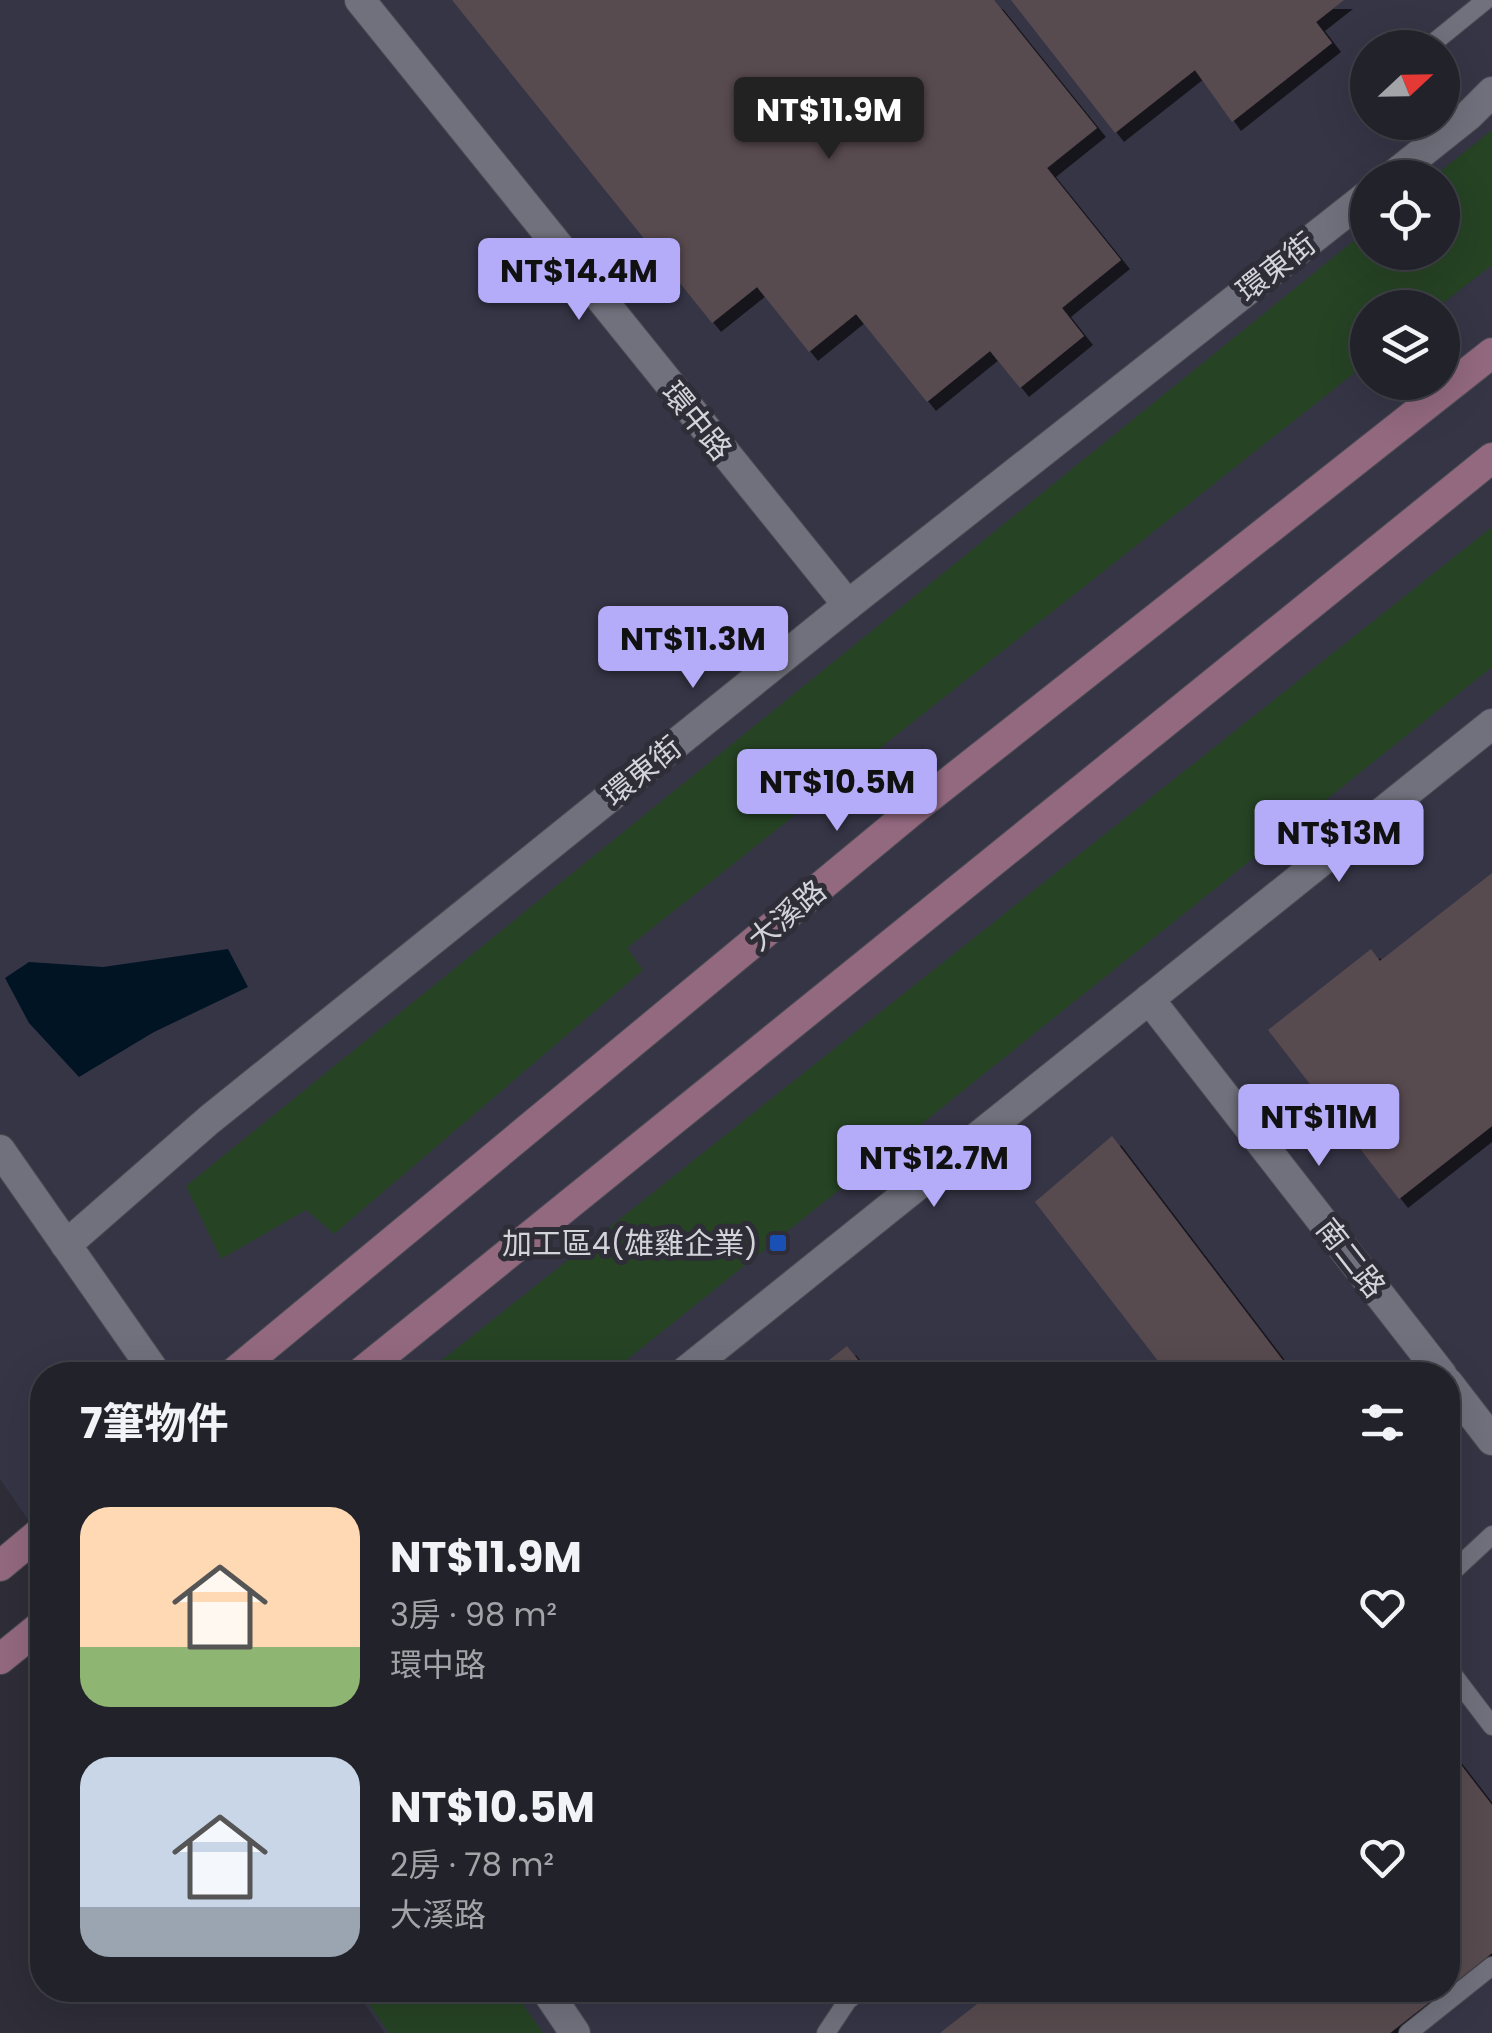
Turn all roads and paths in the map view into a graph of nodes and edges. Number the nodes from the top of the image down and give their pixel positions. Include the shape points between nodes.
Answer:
1 (360, 0) edge
2 (1486, 0) edge
3 (1449, 30) edge
4 (1492, 92) edge
5 (1413, 160) edge
6 (1350, 209) edge
7 (1492, 353) edge
8 (1492, 458) edge
9 (848, 605) junction
10 (1492, 724) edge
11 (1149, 999) junction
12 (0, 1150) edge
13 (66, 1244) junction
14 (148, 1362) edge
15 (246, 1362) edge
16 (374, 1362) edge
17 (696, 1362) edge
18 (1432, 1362) edge
19 (1460, 1398) edge
20 (1492, 1440) edge
21 (1492, 1535) edge
22 (30, 1541) edge
23 (1460, 1565) edge
24 (0, 1566) edge
25 (30, 1635) edge
26 (0, 1659) edge
27 (1460, 1684) edge
28 (1492, 1726) edge
29 (1492, 1966) edge
30 (1460, 1992) edge
31 (554, 2002) edge
32 (847, 2002) edge
33 (1447, 2002) edge
34 (575, 2033) edge
35 (826, 2033) edge
36 (1408, 2033) edge

1 - 9 street, 環中路
2 - 3 lane
4 - 5 street
6 - 9 street, 環東街
7 - 15 main road, 大溪路 via 912,811
8 - 16 main road
9 - 13 street, 環東街 via 209,1120
10 - 11 street
11 - 17 street
11 - 18 street, 南二路
12 - 13 street
13 - 14 street
19 - 20 street
21 - 23 lane
22 - 24 main road
25 - 26 main road
27 - 28 lane
29 - 30 lane
31 - 34 street
32 - 35 lane
33 - 36 lane

